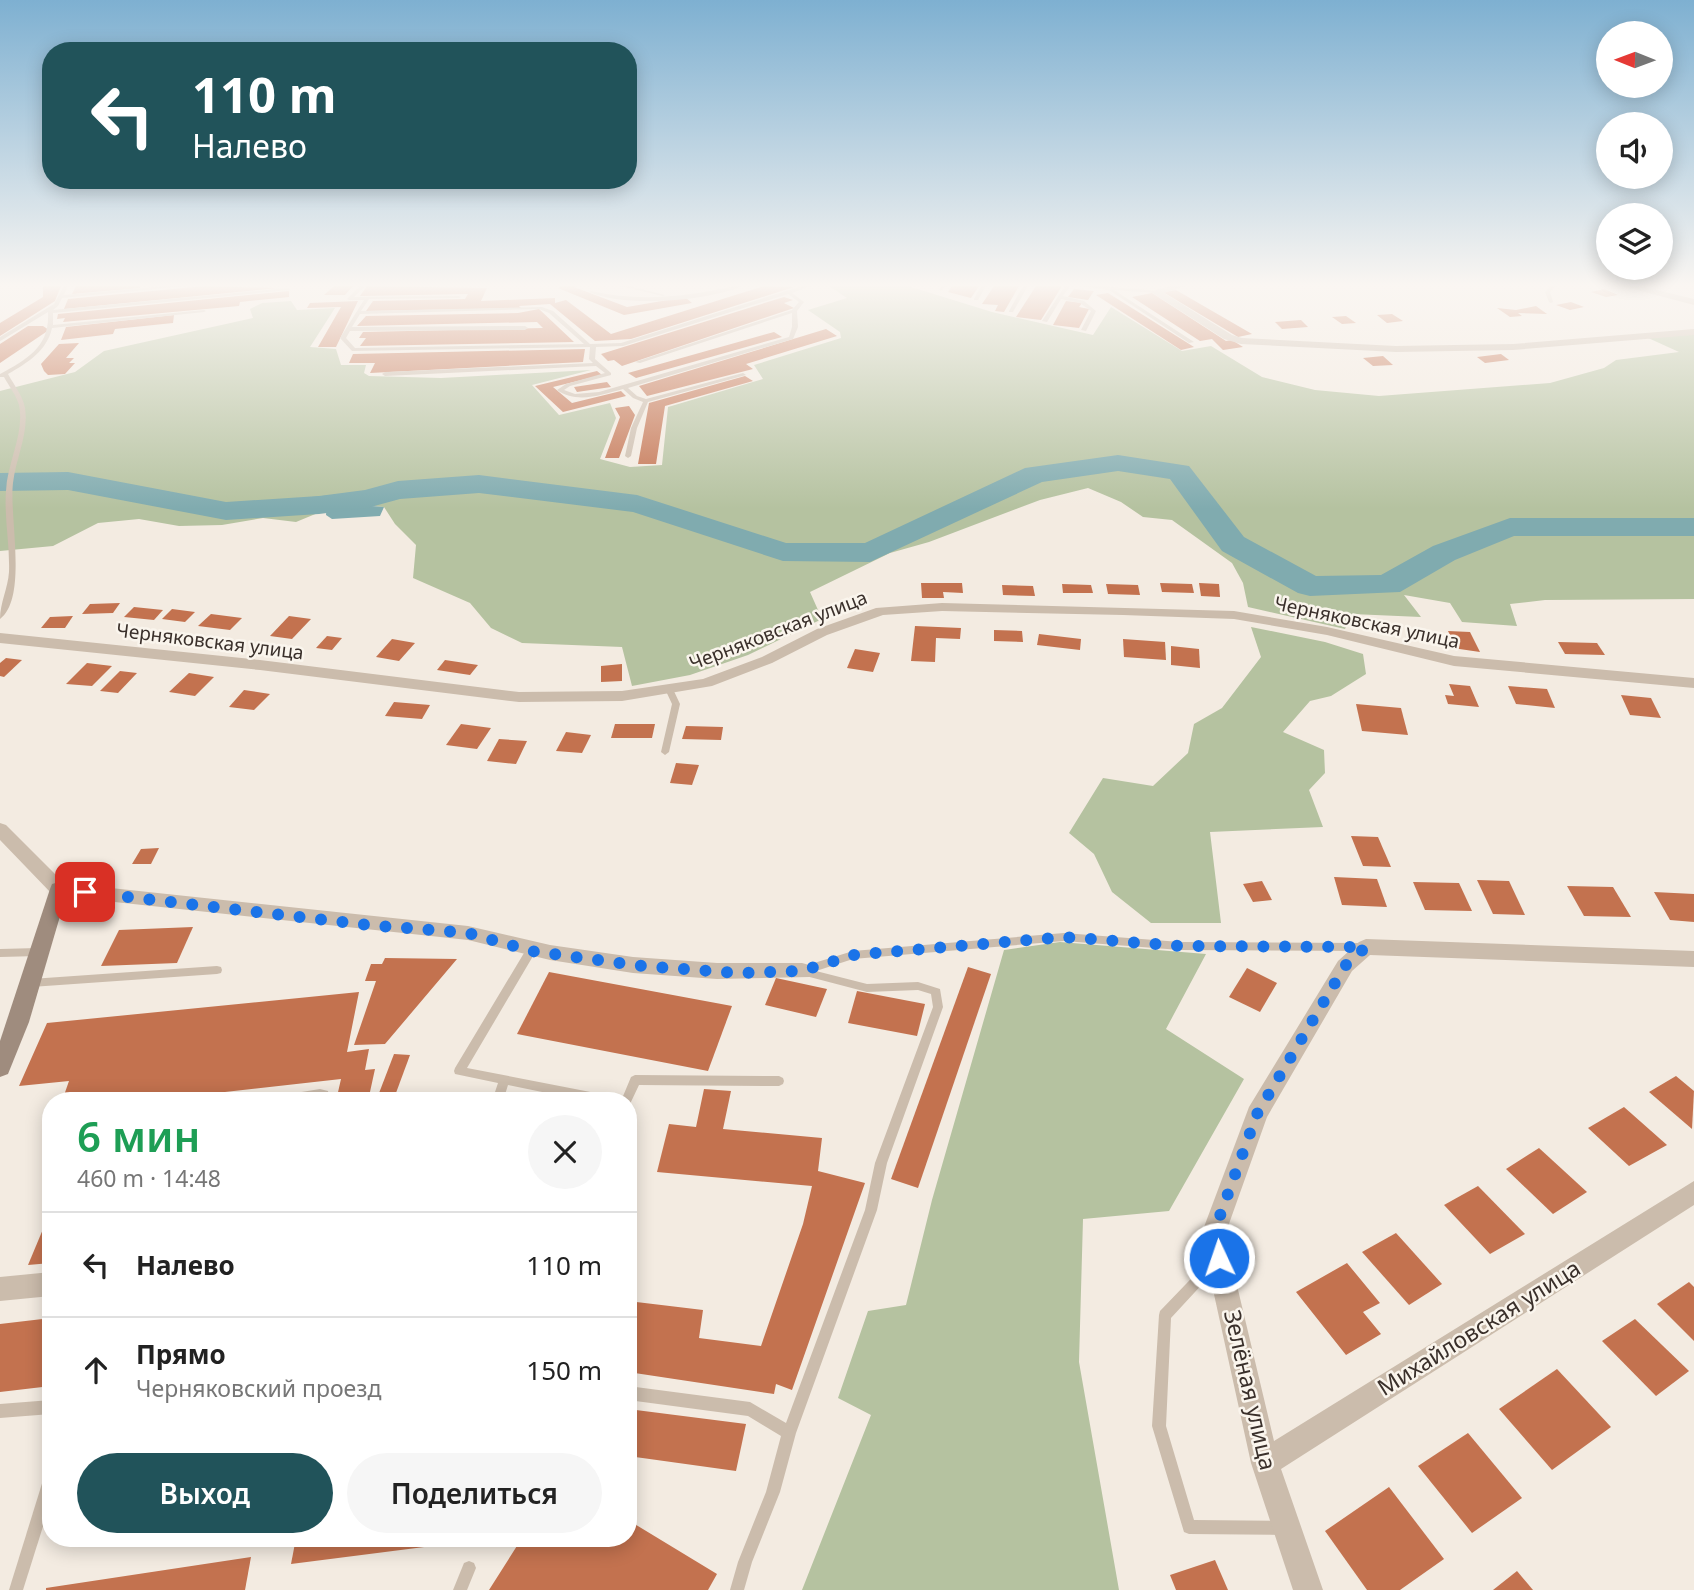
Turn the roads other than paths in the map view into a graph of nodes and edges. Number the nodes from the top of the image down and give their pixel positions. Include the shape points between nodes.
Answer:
1 (28, 360) edge
2 (593, 360) edge
3 (644, 360) edge
4 (715, 360) edge
5 (638, 362) dead end
6 (597, 364) junction
7 (385, 374) dead end
8 (3, 375) edge
9 (743, 375) dead end
10 (624, 387) junction
11 (646, 401) junction
12 (628, 456) dead end
13 (0, 617) edge
14 (0, 638) edge
15 (1694, 683) edge
16 (669, 689) junction
17 (665, 752) dead end
18 (0, 830) edge
19 (59, 889) junction
20 (1366, 947) junction
21 (38, 951) junction
22 (531, 951) junction
23 (0, 953) edge
24 (1694, 959) edge
25 (217, 970) dead end
26 (802, 971) junction
27 (29, 983) junction
28 (0, 1068) edge
29 (505, 1080) junction
30 (779, 1081) dead end
31 (500, 1092) edge
32 (566, 1092) edge
33 (630, 1092) edge
34 (1694, 1192) edge
35 (1219, 1258) junction
36 (42, 1285) edge
37 (0, 1289) edge
38 (637, 1395) edge
39 (42, 1408) edge
40 (0, 1412) edge
41 (789, 1433) junction
42 (1265, 1463) junction
43 (42, 1506) edge
44 (1287, 1528) junction
45 (469, 1568) dead end
46 (16, 1590) edge
47 (460, 1590) edge
48 (737, 1590) edge
49 (1308, 1590) edge

1 - 8 lane
2 - 6 lane
3 - 5 lane
4 - 10 lane
6 - 7 lane
6 - 10 lane via 609,374 560,390 568,396 588,396
8 - 13 lane via 22,405 22,426 8,490 14,555
9 - 11 lane
10 - 11 lane
11 - 12 lane
14 - 16 street, Черняковская улица via 519,697 622,696
15 - 16 street, Черняковская улица via 1454,661 1234,615 942,607 881,611 706,683
16 - 17 lane via 676,704
18 - 19 street
19 - 21 street
19 - 22 street via 468,933
20 - 24 street
20 - 26 lane via 1180,946 1064,937 853,955
20 - 35 street, Зелёная улица via 1345,966 1257,1114 1213,1235
21 - 23 lane
21 - 27 street
22 - 26 street via 642,966
22 - 29 lane via 459,1071
25 - 27 lane
26 - 41 lane via 867,988 918,986 936,992 938,1007 881,1163 871,1210
27 - 28 street
29 - 31 lane
29 - 32 lane
30 - 33 lane via 635,1080
34 - 42 street, Михайловская улица
35 - 42 street, Зелёная улица
35 - 44 lane via 1165,1315 1159,1426 1189,1527
36 - 37 street
38 - 41 lane via 750,1409
39 - 40 lane
41 - 48 lane
42 - 44 street, Зелёная улица
43 - 46 lane
44 - 49 street, Зелёная улица
45 - 47 lane

